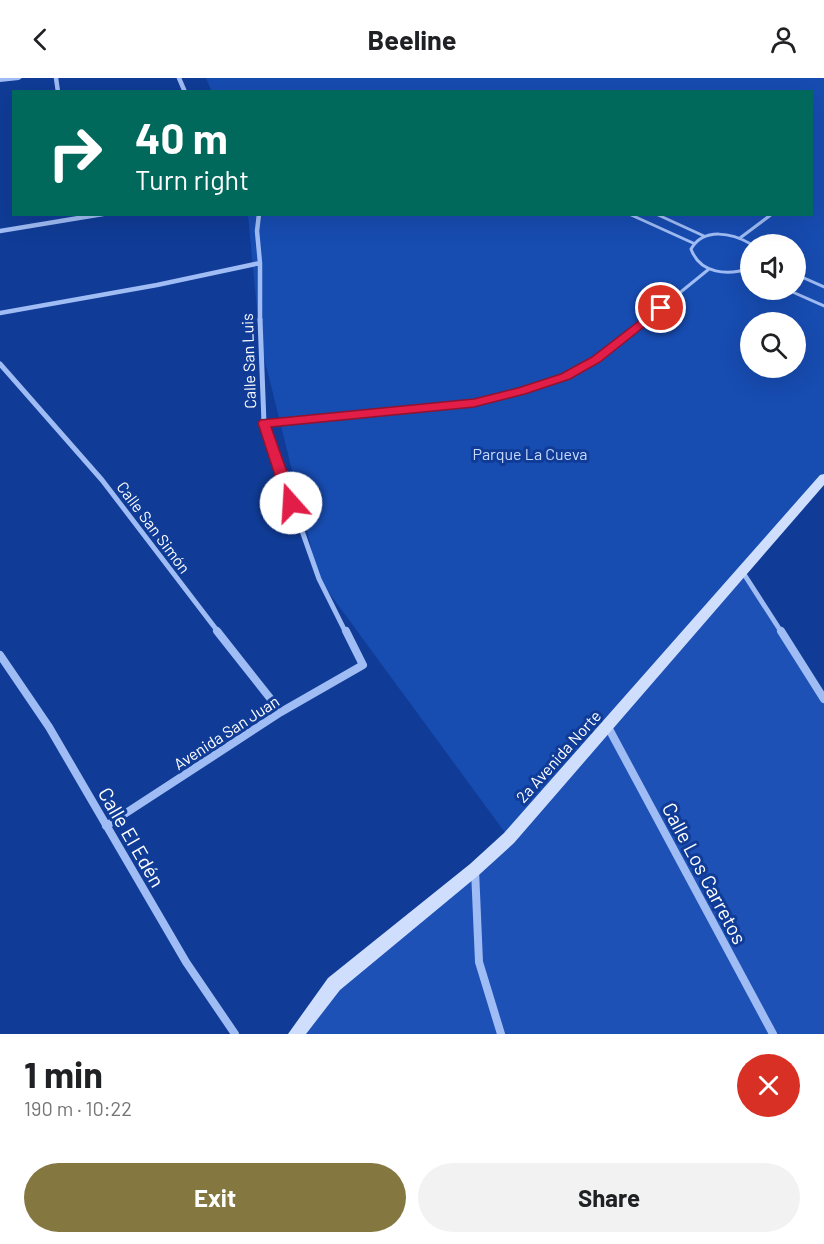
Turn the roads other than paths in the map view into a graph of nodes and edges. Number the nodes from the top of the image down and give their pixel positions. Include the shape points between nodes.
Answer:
1 (19, 78) edge
2 (0, 80) edge
3 (82, 216) edge
4 (260, 216) edge
5 (633, 216) edge
6 (660, 216) edge
7 (769, 216) edge
8 (0, 231) edge
9 (745, 234) edge
10 (704, 236) junction
11 (740, 238) edge
12 (693, 243) junction
13 (260, 263) junction
14 (709, 269) junction
15 (740, 271) edge
16 (806, 279) edge
17 (824, 287) edge
18 (806, 298) edge
19 (824, 306) edge
20 (0, 313) edge
21 (0, 364) edge
22 (264, 423) junction
23 (824, 478) edge
24 (742, 570) junction
25 (0, 655) edge
26 (362, 665) joint
27 (824, 699) edge
28 (281, 712) junction
29 (608, 727) junction
30 (106, 826) junction
31 (475, 869) junction
32 (236, 1034) edge
33 (296, 1034) edge
34 (501, 1034) edge
35 (773, 1034) edge

1 - 2 street
3 - 8 street
4 - 13 street, Calle San Luis
5 - 12 lane
6 - 10 lane
7 - 9 lane
10 - 11 lane
10 - 12 lane
12 - 14 lane via 695,260
13 - 20 street
13 - 22 street, Calle San Luis
14 - 15 lane
14 - 22 lane via 596,360 566,376 520,392 474,403
16 - 17 lane
18 - 19 lane
21 - 28 street, Calle San Simón via 102,480
22 - 26 street, Calle San Luis via 319,579
23 - 24 main road, 2a Avenida Norte
24 - 27 street
24 - 29 main road, 2a Avenida Norte
25 - 30 street, Calle El Edén via 49,727
26 - 28 street, Avenida San Juan
28 - 30 street, Avenida San Juan
29 - 31 main road, 2a Avenida Norte via 509,838
29 - 35 street, Calle Los Carretos
30 - 32 street, Calle El Edén via 186,962
31 - 33 main road, 2a Avenida Norte via 334,984
31 - 34 street via 479,962

